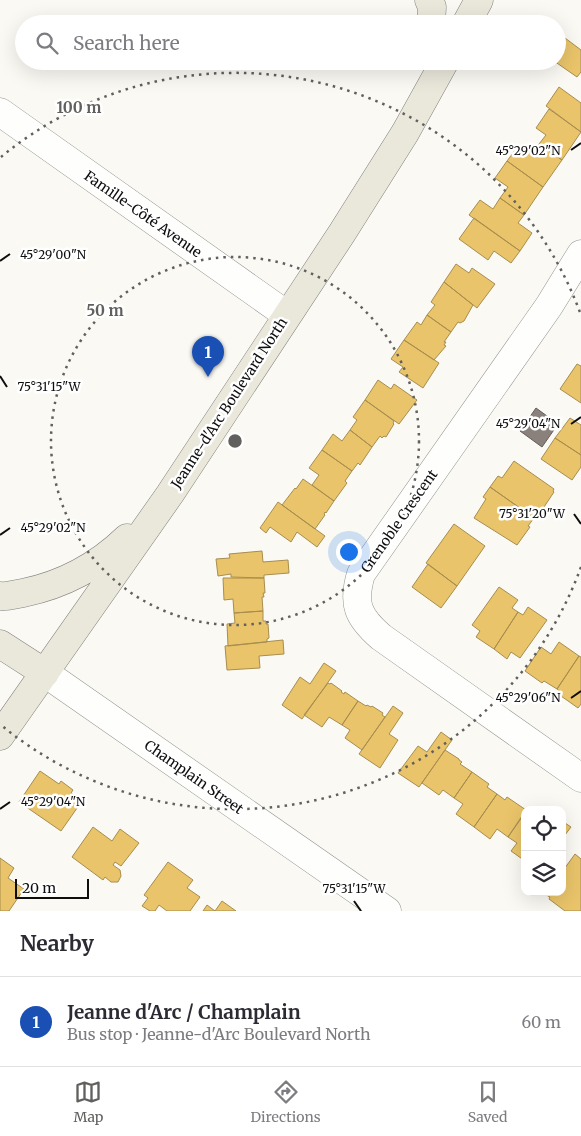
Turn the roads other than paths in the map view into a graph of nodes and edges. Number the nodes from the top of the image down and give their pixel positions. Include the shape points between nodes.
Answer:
1 (429, 0) edge
2 (479, 0) edge
3 (432, 15) edge
4 (471, 15) edge
5 (423, 70) edge
6 (440, 70) edge
7 (0, 112) edge
8 (405, 133) junction
9 (581, 254) edge
10 (287, 315) junction
11 (170, 494) junction
12 (0, 596) edge
13 (0, 644) edge
14 (45, 673) junction
15 (0, 736) edge
16 (581, 778) edge
17 (387, 911) edge

1 - 3 main road
2 - 4 main road
5 - 8 main road
6 - 8 main road, Jeanne-d'Arc Boulevard North
7 - 10 street, Famille-Côté Avenue
8 - 10 main road, Jeanne-d'Arc Boulevard North
9 - 16 street, Grenoble Crescent via 549,306 361,574 356,590 358,609 367,625 381,637
10 - 11 main road, Jeanne-d'Arc Boulevard North
11 - 12 main road via 137,529 99,561 73,577 42,589
11 - 14 main road, Jeanne-d'Arc Boulevard North
13 - 14 main road, Champlain Street
14 - 15 main road, Jeanne-d'Arc Boulevard North
14 - 17 street, Champlain Street

